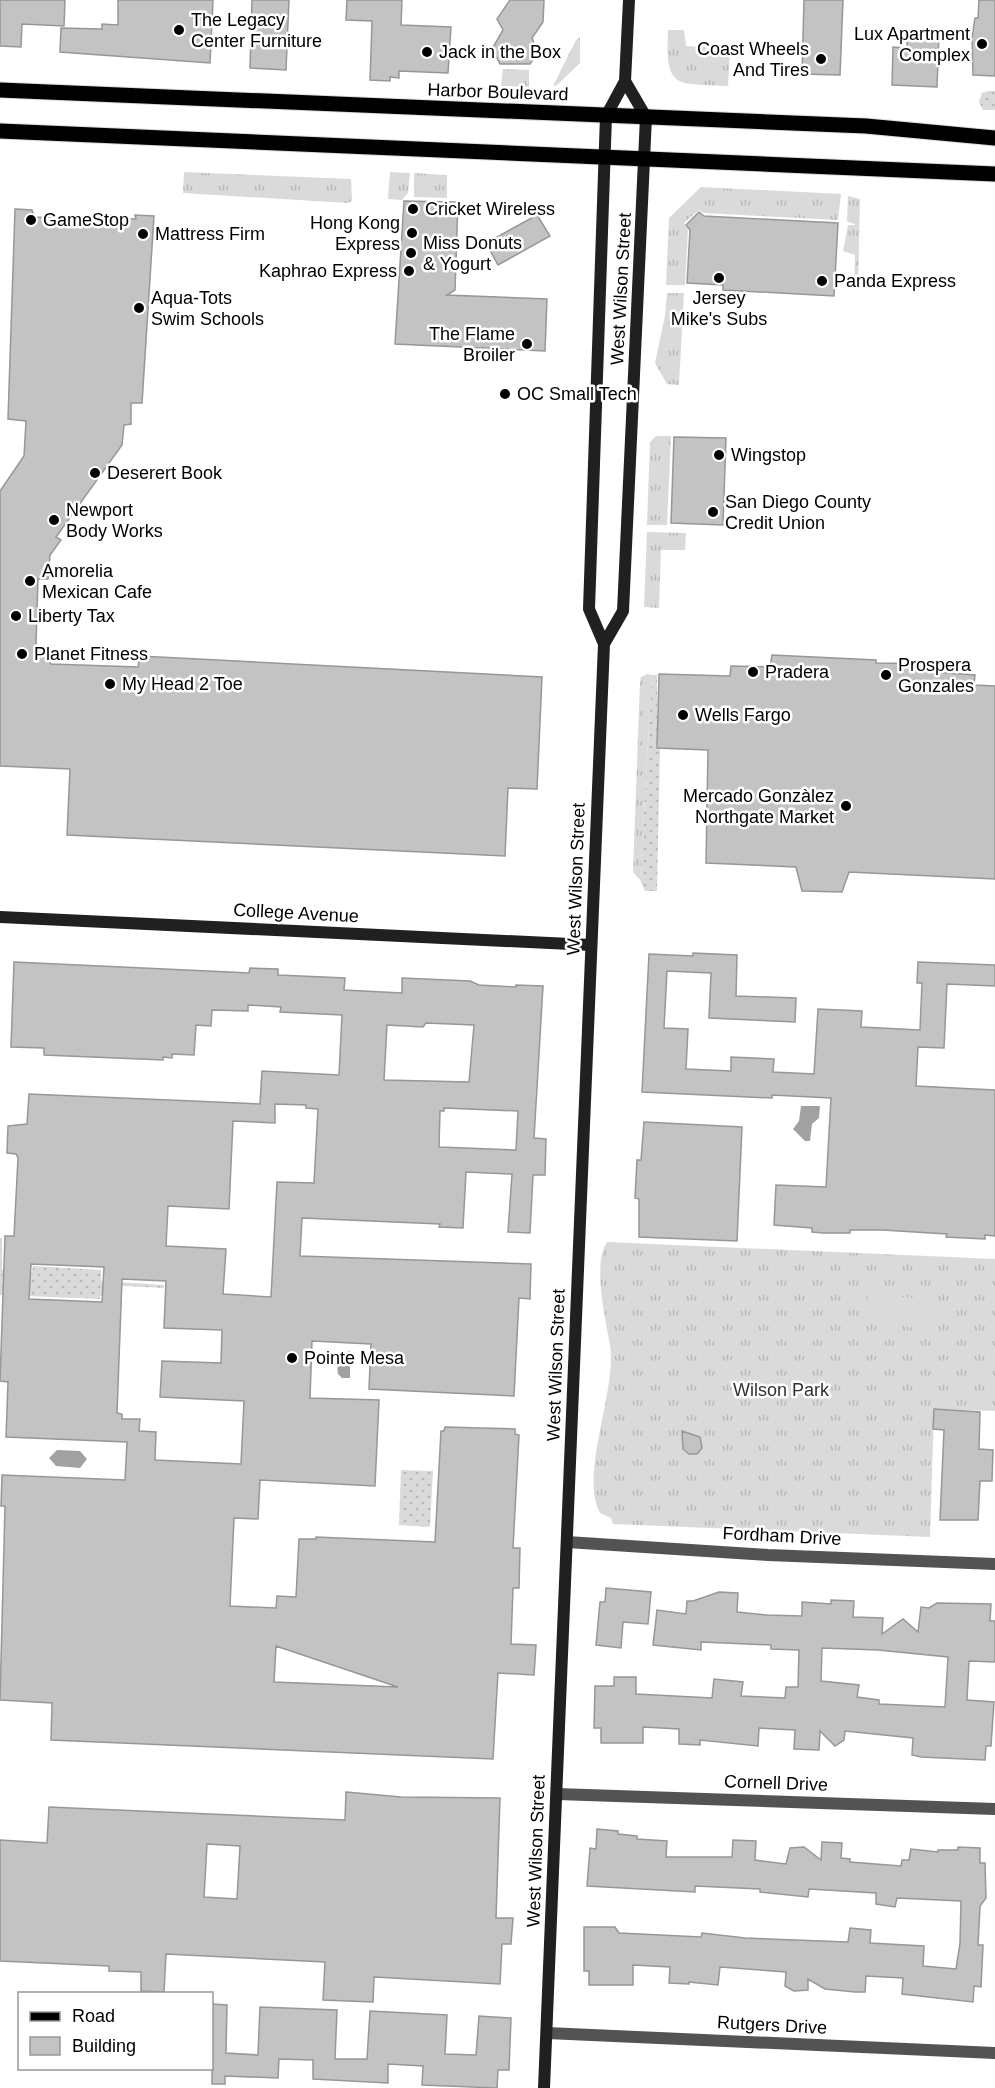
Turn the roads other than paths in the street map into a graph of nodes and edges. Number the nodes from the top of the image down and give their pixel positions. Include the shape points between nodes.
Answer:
1 (629, 0) edge
2 (625, 81) junction
3 (0, 90) edge
4 (606, 116) junction
5 (646, 117) junction
6 (0, 131) edge
7 (995, 138) edge
8 (604, 157) junction
9 (645, 159) junction
10 (995, 174) edge
11 (604, 644) junction
12 (0, 917) edge
13 (591, 945) junction
14 (567, 1542) junction
15 (995, 1564) edge
16 (556, 1794) junction
17 (995, 1809) edge
18 (547, 2033) junction
19 (995, 2053) edge
20 (544, 2088) edge

1 - 2 street, West Wilson Street
2 - 4 street, West Wilson Street
2 - 5 street
3 - 4 main road, Harbor Boulevard
4 - 5 main road, Harbor Boulevard
4 - 8 street, West Wilson Street
5 - 7 main road, Harbor Boulevard via 866,126
5 - 9 street, West Wilson Street
6 - 8 main road
8 - 9 main road
8 - 11 street, West Wilson Street via 589,609
9 - 10 main road
9 - 11 street, West Wilson Street via 623,611
11 - 13 street, West Wilson Street
12 - 13 street, College Avenue
13 - 14 street, West Wilson Street
14 - 15 street, Fordham Drive
14 - 16 street, West Wilson Street
16 - 17 street, Cornell Drive
16 - 18 street, West Wilson Street
18 - 19 street, Rutgers Drive
18 - 20 street, West Wilson Street

